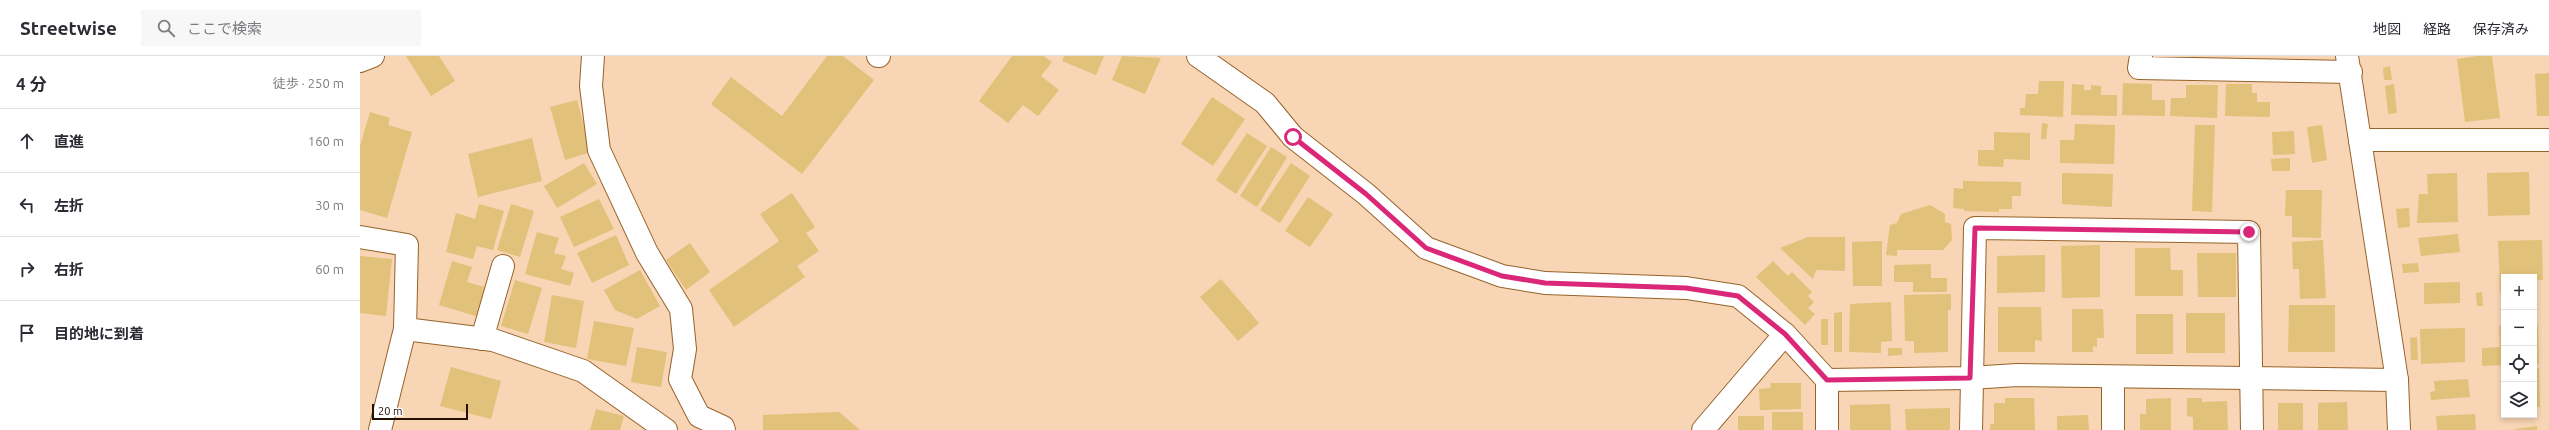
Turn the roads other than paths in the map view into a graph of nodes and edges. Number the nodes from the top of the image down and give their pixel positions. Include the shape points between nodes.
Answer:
1 (373, 56) edge
2 (593, 56) edge
3 (1198, 56) edge
4 (2141, 56) edge
5 (360, 61) edge
6 (2349, 64) edge
7 (2360, 140) junction
8 (2549, 140) edge
9 (360, 237) edge
10 (503, 266) dead end
11 (405, 329) junction
12 (1785, 334) junction
13 (482, 339) junction
14 (2113, 377) junction
15 (1970, 378) junction
16 (2252, 378) junction
17 (1827, 380) junction
18 (2397, 380) junction
19 (380, 430) edge
20 (666, 430) edge
21 (724, 430) edge
22 (1703, 430) edge
23 (1827, 430) edge
24 (1971, 430) edge
25 (2113, 430) edge
26 (2252, 430) edge
27 (2399, 430) edge

1 - 5 street
2 - 21 street via 591,86 599,150 646,253 681,309 685,349 680,379 699,416 723,427
3 - 12 street via 1265,103 1293,137 1366,194 1426,248 1502,276 1545,283 1686,288 1738,296
4 - 6 street via 2139,68
6 - 7 street
7 - 8 street
7 - 18 street
9 - 11 street via 407,245
10 - 13 street
11 - 13 street
11 - 19 street
12 - 17 street
12 - 22 street
13 - 20 street via 492,340 583,371
14 - 15 street via 2017,375
14 - 16 street
14 - 25 street
15 - 16 street via 1975,228 2249,232
15 - 17 street
15 - 24 street
16 - 18 street
16 - 26 street
17 - 23 street
18 - 27 street

